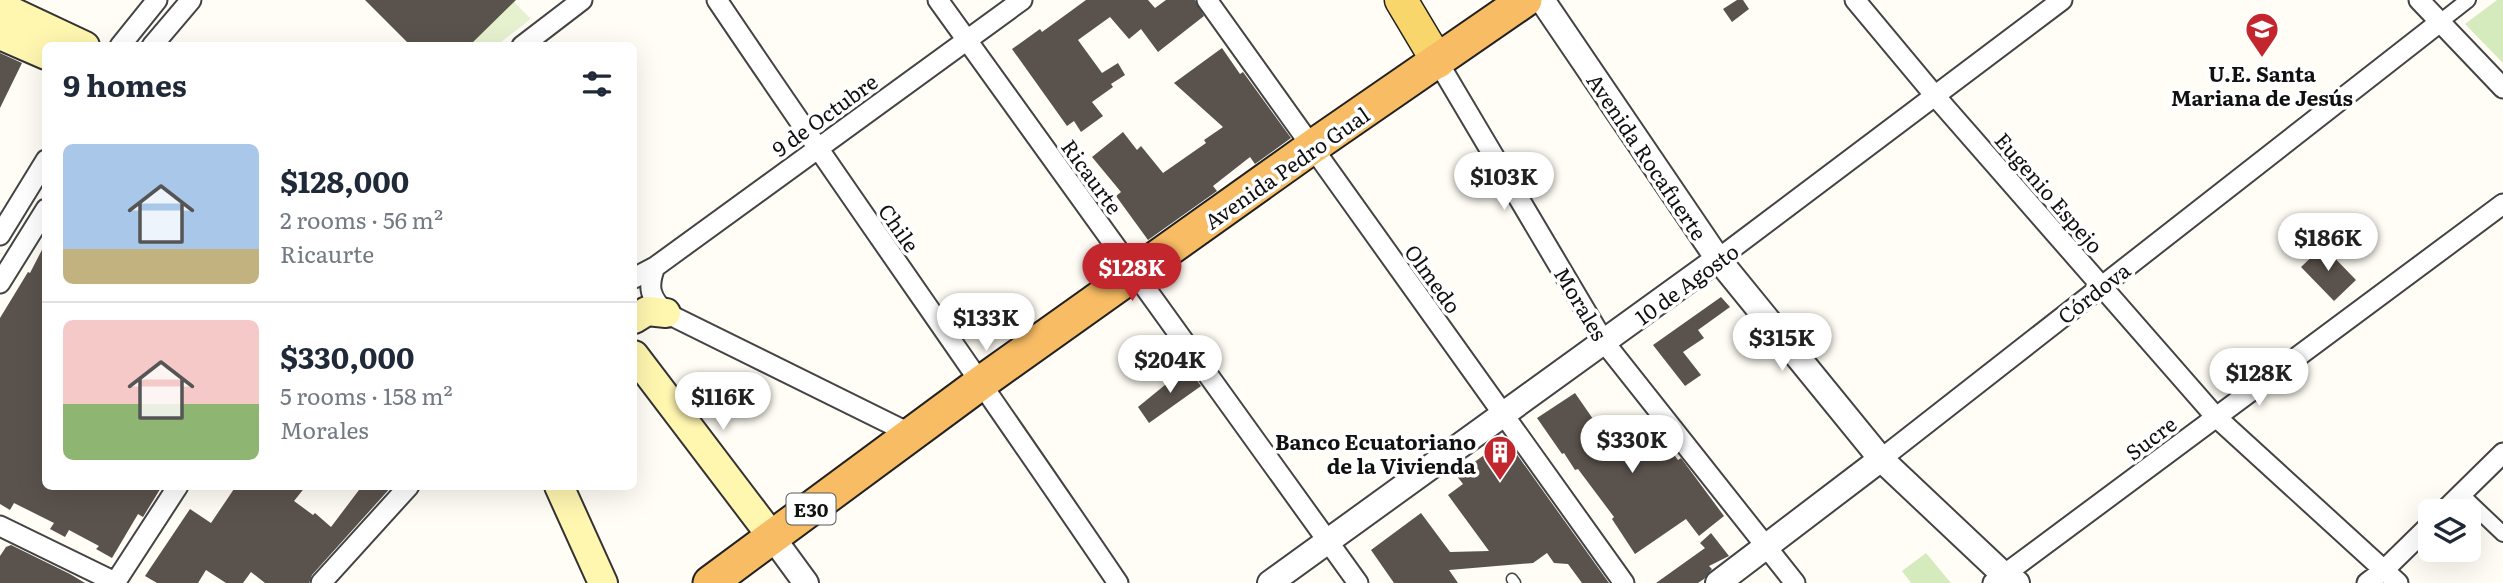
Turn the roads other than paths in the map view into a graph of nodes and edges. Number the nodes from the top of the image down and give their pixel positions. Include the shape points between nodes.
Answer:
1 (157, 0) edge
2 (191, 0) edge
3 (582, 0) edge
4 (717, 0) edge
5 (938, 0) edge
6 (1022, 0) edge
7 (1208, 0) edge
8 (1401, 0) edge
9 (1525, 0) edge
10 (1542, 0) edge
11 (1855, 0) edge
12 (2062, 0) edge
13 (2418, 0) edge
14 (2468, 0) edge
15 (0, 6) edge
16 (2440, 22) junction
17 (0, 35) edge
18 (967, 40) junction
19 (76, 42) edge
20 (123, 42) edge
21 (155, 42) edge
22 (527, 42) edge
23 (42, 53) edge
24 (1438, 62) junction
25 (2503, 88) edge
26 (1936, 97) junction
27 (1312, 147) junction
28 (817, 148) junction
29 (42, 167) edge
30 (2503, 204) edge
31 (42, 216) edge
32 (0, 235) edge
33 (1718, 259) junction
34 (655, 267) junction
35 (1135, 273) junction
36 (637, 276) edge
37 (0, 284) edge
38 (2102, 285) junction
39 (637, 301) edge
40 (666, 313) junction
41 (637, 317) edge
42 (1604, 342) junction
43 (637, 359) edge
44 (982, 382) junction
45 (1503, 414) junction
46 (2215, 416) junction
47 (911, 434) junction
48 (2503, 453) edge
49 (1881, 458) junction
50 (175, 490) edge
51 (405, 490) edge
52 (561, 490) edge
53 (2461, 494) junction
54 (2456, 499) edge
55 (0, 526) edge
56 (2503, 534) edge
57 (773, 538) junction
58 (1327, 541) junction
59 (2418, 541) edge
60 (1766, 546) junction
61 (2391, 577) edge
62 (2005, 580) edge
63 (116, 583) edge
64 (321, 583) edge
65 (603, 583) edge
66 (710, 583) edge
67 (806, 583) edge
68 (1118, 583) edge
69 (1270, 583) edge
70 (1358, 583) edge
71 (1624, 583) edge
72 (1718, 583) edge
73 (1795, 583) edge
74 (2367, 583) edge

1 - 20 street
2 - 21 street
3 - 22 street
4 - 28 street, Chile
5 - 18 street, Ricaurte
6 - 18 street, 9 de Octubre
7 - 27 street, Olmedo
8 - 24 main road, Morales
9 - 24 highway, Avenida Pedro Gual / E30
10 - 33 street, Avenida Rocafuerte
11 - 26 street, Eugenio Espejo
12 - 26 street, 10 de Agosto
13 - 16 street
14 - 16 street, Córdova
15 - 19 main road
16 - 25 street
16 - 38 street, Córdova
17 - 23 main road
18 - 28 street, 9 de Octubre
18 - 35 street, Ricaurte
24 - 27 highway, Avenida Pedro Gual / E30
24 - 42 street, Morales
26 - 33 street, 10 de Agosto
26 - 38 street, Eugenio Espejo
27 - 35 highway, Avenida Pedro Gual / E30
27 - 45 street, Olmedo
28 - 34 street, 9 de Octubre
28 - 44 street, Chile
29 - 32 street
30 - 46 street, Sucre
31 - 37 street
33 - 42 street, 10 de Agosto
33 - 49 street, Avenida Rocafuerte
34 - 36 street, 9 de Octubre
34 - 40 street via 650,292
35 - 44 highway, Avenida Pedro Gual / E30
35 - 58 street, Ricaurte
38 - 46 street, Eugenio Espejo
38 - 49 street, Córdova
39 - 40 street
40 - 41 main road via 647,311
40 - 47 street
42 - 45 street, 10 de Agosto
42 - 60 street, Morales
43 - 57 main road
44 - 47 highway, Avenida Pedro Gual / E30
44 - 68 street, Chile
45 - 58 street, 10 de Agosto
45 - 71 street, Olmedo
46 - 61 street, Eugenio Espejo
46 - 62 street, Sucre
47 - 57 highway, Avenida Pedro Gual / E30
48 - 53 street
49 - 60 street, Córdova
49 - 62 street, Avenida Rocafuerte
50 - 63 street
51 - 64 street
52 - 65 main road
53 - 54 street
53 - 56 street
55 - 63 street
57 - 66 highway, Avenida Pedro Gual / E30
57 - 67 street
58 - 69 street, 10 de Agosto
58 - 70 street, Ricaurte
59 - 61 street
60 - 72 street, Córdova
60 - 73 street, Morales
61 - 74 street

